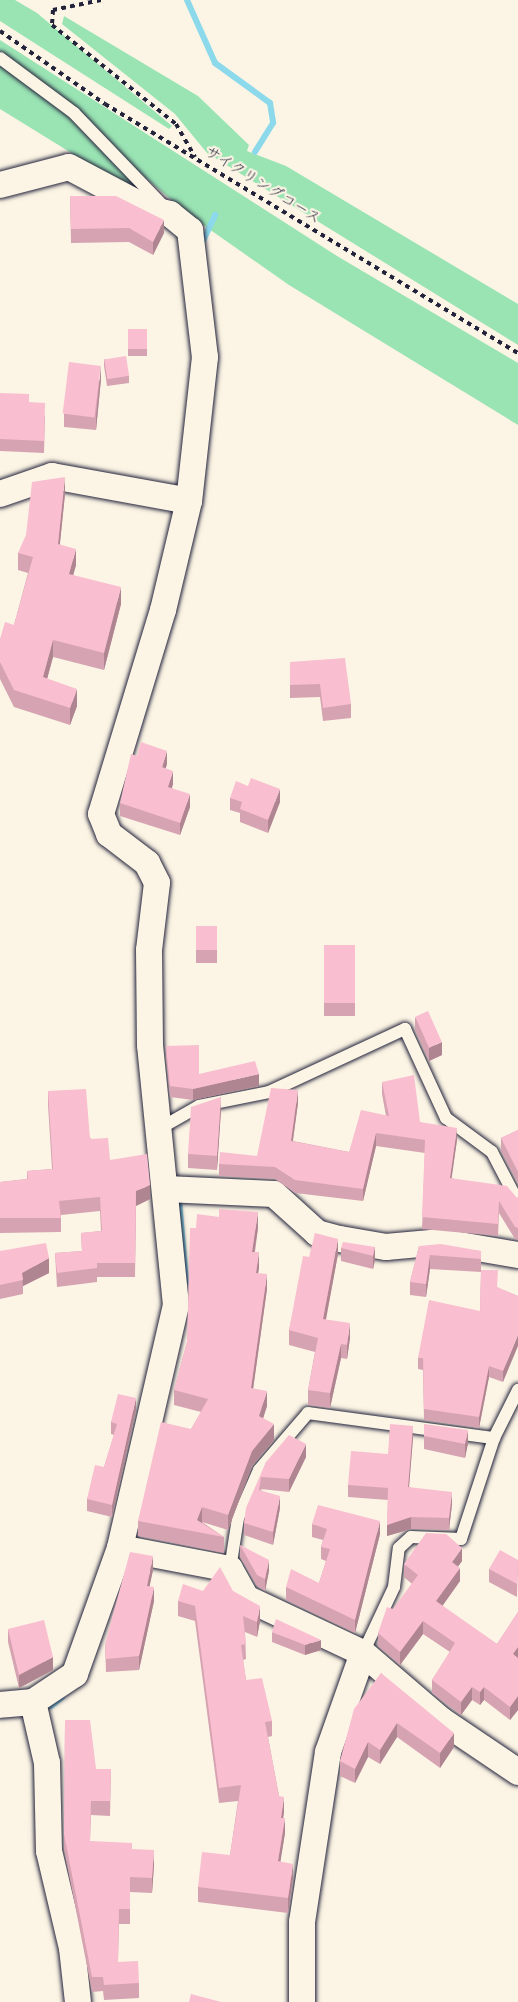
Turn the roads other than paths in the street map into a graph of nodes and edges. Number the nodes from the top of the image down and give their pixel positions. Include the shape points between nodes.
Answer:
1 (0, 58) edge
2 (0, 185) edge
3 (170, 214) junction
4 (0, 495) edge
5 (189, 501) junction
6 (155, 1131) junction
7 (166, 1189) junction
8 (518, 1202) edge
9 (518, 1255) edge
10 (518, 1390) edge
11 (494, 1438) junction
12 (120, 1548) junction
13 (230, 1569) junction
14 (363, 1653) junction
15 (33, 1702) junction
16 (0, 1706) edge
17 (518, 1772) edge
18 (78, 2002) edge
19 (302, 2002) edge

1 - 3 lane via 74,113
2 - 3 street via 69,167 146,208
3 - 5 street via 190,230 205,357
4 - 5 street via 52,476
5 - 6 street via 163,610 101,814 109,834 147,863 157,883 149,950
6 - 7 street
6 - 8 lane via 199,1106 268,1092 405,1029 446,1118 492,1152
7 - 9 street via 274,1194 317,1233 340,1239 386,1247 452,1243
7 - 12 street via 176,1305
10 - 11 lane
11 - 13 lane via 308,1413 259,1470 238,1518
11 - 14 lane via 461,1539 411,1537 399,1548 394,1587
12 - 13 street
12 - 15 street via 75,1674
13 - 14 street via 246,1598
14 - 17 street via 441,1720
14 - 19 street via 328,1752 302,1922
15 - 16 street
15 - 18 street via 47,1763 49,1851 72,1948

